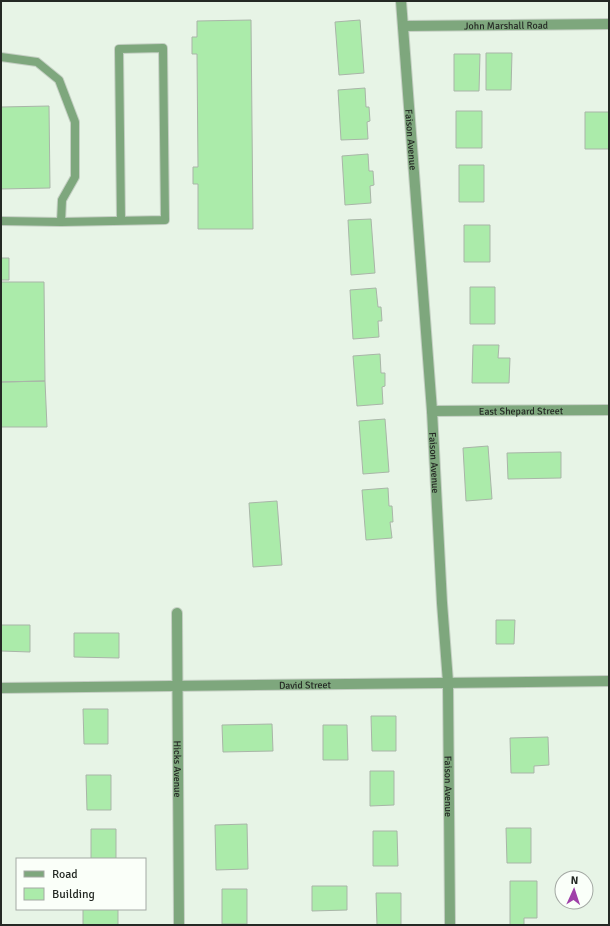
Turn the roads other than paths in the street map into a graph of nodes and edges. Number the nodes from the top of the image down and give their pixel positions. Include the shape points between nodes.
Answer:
1 (402, 1) edge
2 (609, 24) edge
3 (403, 26) junction
4 (1, 57) edge
5 (1, 221) edge
6 (122, 221) junction
7 (61, 222) junction
8 (609, 410) edge
9 (432, 411) junction
10 (177, 613) dead end
11 (609, 681) edge
12 (448, 682) junction
13 (178, 686) junction
14 (1, 688) edge
15 (180, 925) edge
16 (450, 925) edge

1 - 3 street, Faison Avenue
2 - 3 street, John Marshall Road
3 - 9 street, Faison Avenue
4 - 7 lane via 37,62 59,80 75,122 75,177 62,200
5 - 7 lane
6 - 6 lane via 165,220 163,48 119,48
6 - 7 lane
8 - 9 street, East Shepard Street
9 - 12 street, Faison Avenue
10 - 13 street, Hicks Avenue
11 - 12 street, David Street
12 - 13 street, David Street
12 - 16 street, Faison Avenue
13 - 14 street, David Street
13 - 15 street, Hicks Avenue

